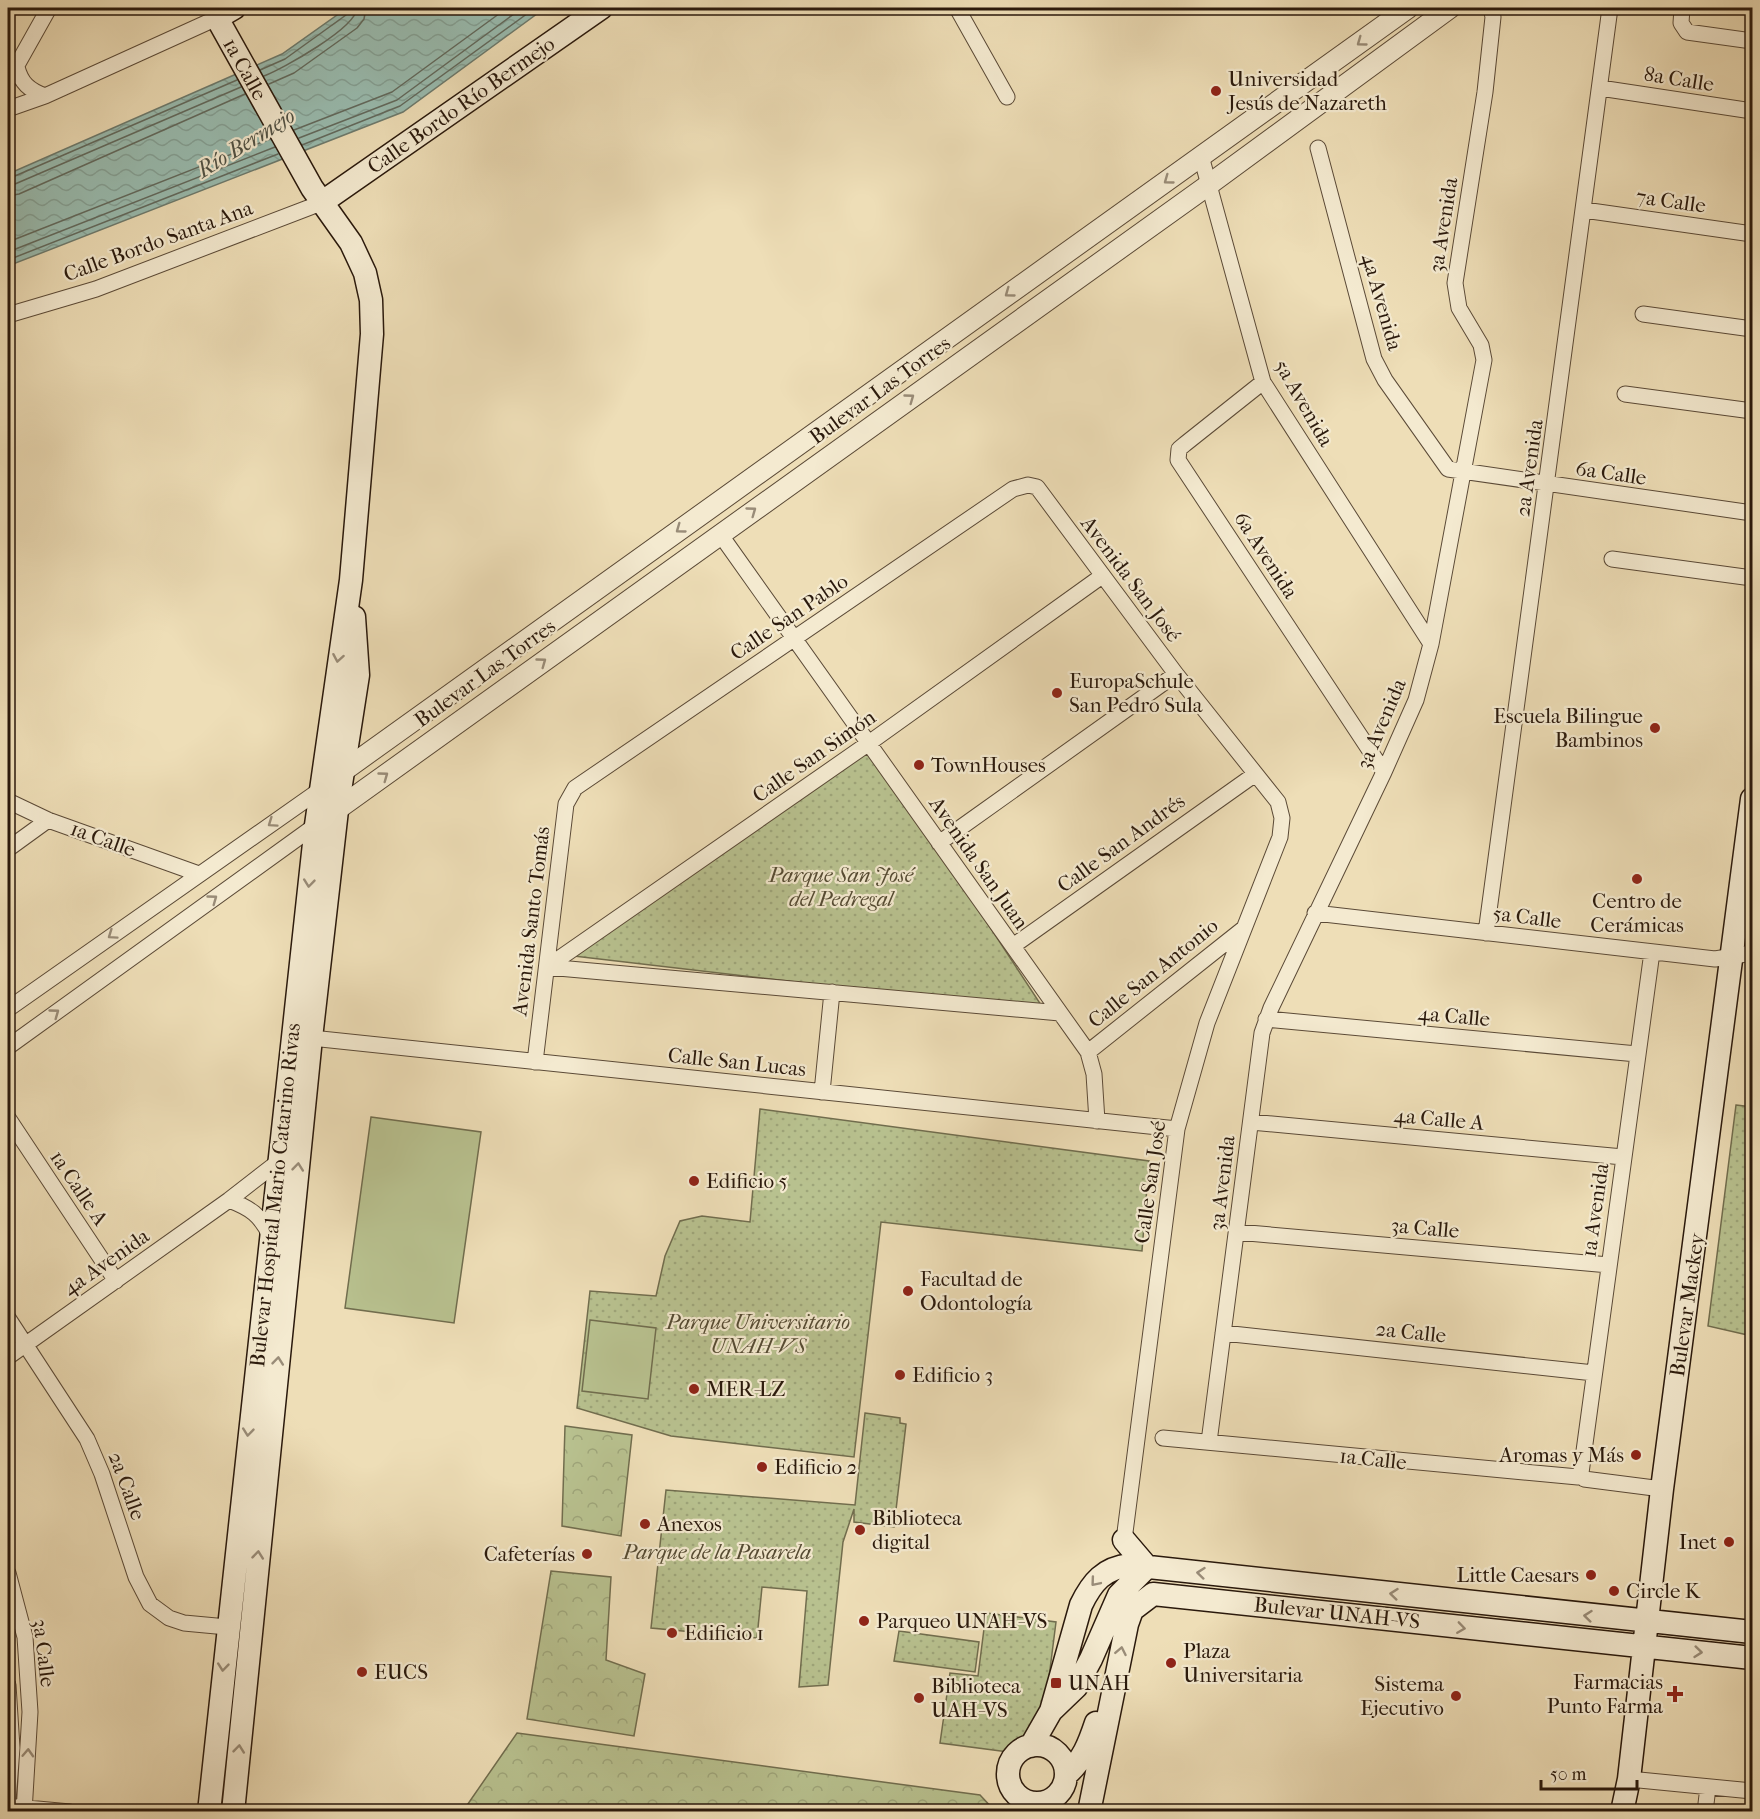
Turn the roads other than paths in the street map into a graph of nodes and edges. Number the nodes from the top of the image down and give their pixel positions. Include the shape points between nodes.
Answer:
1 (49, 8) edge
2 (601, 8) edge
3 (957, 8) edge
4 (1408, 8) edge
5 (1450, 8) edge
6 (1491, 8) edge
7 (1610, 8) edge
8 (1682, 8) edge
9 (221, 11) edge
10 (1752, 41) edge
11 (17, 67) junction
12 (8, 81) edge
13 (1600, 88) junction
14 (45, 96) junction
15 (1007, 97) dead end
16 (8, 109) edge
17 (1752, 111) edge
18 (1318, 148) dead end
19 (1201, 156) junction
20 (297, 162) joint
21 (1207, 186) junction
22 (321, 203) junction
23 (1584, 210) junction
24 (1752, 234) edge
25 (1643, 314) dead end
26 (8, 315) edge
27 (1752, 329) edge
28 (1263, 382) junction
29 (1625, 394) dead end
30 (1752, 411) edge
31 (1463, 473) junction
32 (1028, 485) joint
33 (1548, 485) junction
34 (1752, 513) edge
35 (720, 534) junction
36 (1612, 559) dead end
37 (1102, 576) junction
38 (1752, 578) edge
39 (351, 580) junction
40 (795, 639) junction
41 (1431, 644) junction
42 (1176, 674) junction
43 (869, 743) junction
44 (343, 770) junction
45 (1384, 772) junction
46 (1254, 775) junction
47 (575, 788) joint
48 (320, 790) junction
49 (1752, 799) edge
50 (8, 801) edge
51 (337, 810) junction
52 (1282, 818) joint
53 (48, 820) junction
54 (316, 825) junction
55 (1750, 832) edge
56 (939, 843) junction
57 (8, 849) edge
58 (199, 874) junction
59 (1315, 913) junction
60 (1245, 927) junction
61 (1486, 933) junction
62 (1013, 946) junction
63 (1652, 952) junction
64 (1743, 955) edge
65 (547, 967) junction
66 (832, 992) junction
67 (8, 1009) edge
68 (1060, 1013) junction
69 (1266, 1019) junction
70 (302, 1037) junction
71 (8, 1047) edge
72 (1088, 1052) junction
73 (1637, 1054) junction
74 (535, 1062) junction
75 (822, 1092) junction
76 (8, 1118) edge
77 (1097, 1121) junction
78 (1251, 1122) junction
79 (1177, 1129) junction
80 (1623, 1157) junction
81 (278, 1162) junction
82 (229, 1200) junction
83 (1237, 1232) junction
84 (270, 1236) junction
85 (1609, 1265) junction
86 (116, 1281) junction
87 (8, 1318) edge
88 (1223, 1334) junction
89 (25, 1344) junction
90 (8, 1357) edge
91 (1594, 1373) junction
92 (1138, 1435) junction
93 (1209, 1442) junction
94 (1582, 1476) junction
95 (1662, 1489) junction
96 (1124, 1540) joint
97 (1138, 1566) junction
98 (8, 1573) edge
99 (1646, 1622) junction
100 (227, 1627) junction
101 (1752, 1632) edge
102 (1644, 1647) junction
103 (1752, 1658) edge
104 (8, 1685) edge
105 (1112, 1699) junction
106 (1051, 1711) junction
107 (1031, 1746) junction
108 (1629, 1779) junction
109 (1064, 1782) junction
110 (1708, 1787) junction
111 (1752, 1791) edge
112 (8, 1801) edge
113 (1019, 1803) edge
114 (8, 1806) edge
115 (24, 1810) edge
116 (221, 1810) edge
117 (70, 1812) edge
118 (1078, 1812) edge
119 (1089, 1812) edge
120 (1622, 1812) edge
121 (1706, 1812) edge

1 - 11 street
2 - 22 main road, Calle Bordo Río Bermejo
3 - 15 street
4 -> 19 street, Bulevar Las Torres
5 - 21 street, Bulevar Las Torres
6 - 31 street, 3a Avenida via 1485,92 1455,283 1459,308 1481,345 1484,360
7 - 13 street, 2a Avenida
8 - 10 street via 1683,28 1693,34
9 - 14 street
9 - 20 main road, 1a Calle via 237,57
11 - 12 street
11 - 14 street via 30,90
13 - 17 street, 8a Calle
13 - 23 street, 2a Avenida
14 - 16 street
18 - 31 street, 4a Avenida via 1374,359 1442,463
19 - 21 street, 5a Avenida
19 -> 44 street, Bulevar Las Torres
20 - 22 main road, Bulevar Hospital Mario Catarino Rivas
21 - 28 street, 5a Avenida
35 -> 21 street, Bulevar Las Torres
22 - 26 street, Calle Bordo Santa Ana via 96,289
22 - 39 main road, Bulevar Hospital Mario Catarino Rivas via 351,243 365,273 371,300 372,334
23 - 24 street, 7a Calle
23 - 33 street, 2a Avenida
25 - 27 street
28 - 41 street, 5a Avenida
28 - 45 street, 6a Avenida via 1179,449 1178,460
29 - 30 street
31 - 33 street, 6a Calle
31 - 41 street, 3a Avenida
32 - 37 street, Avenida San José via 1037,488
32 - 40 street, Calle San Pablo via 1013,489
33 - 34 street, 6a Calle
33 - 61 street, 2a Avenida
35 - 40 street, Avenida San Juan
51 -> 35 street, Bulevar Las Torres
36 - 38 street
37 - 42 street, Avenida San José
37 - 43 street, Calle San Simón
39 - 44 main road, Bulevar Hospital Mario Catarino Rivas via 358,675
39 -> 48 main road, Bulevar Hospital Mario Catarino Rivas
40 - 43 street, Avenida San Juan
40 - 47 street, Calle San Pablo
41 - 45 street, 3a Avenida via 1416,700
42 - 46 street, Avenida San José
42 - 56 street
43 - 56 street, Avenida San Juan
43 - 65 street, Calle San Simón
44 - 48 street, Bulevar Las Torres
44 - 51 main road, Bulevar Hospital Mario Catarino Rivas
45 - 59 street, 3a Avenida
46 - 52 street, Avenida San José via 1278,802
46 - 62 street, Calle San Andrés
47 - 65 street, Avenida Santo Tomás via 566,804
48 - 54 main road, Bulevar Hospital Mario Catarino Rivas
48 -> 58 street
49 - 55 main road, Bulevar Mackey
50 - 53 street, 1a Calle
51 - 54 street, Bulevar Las Torres
51 - 70 main road, Bulevar Hospital Mario Catarino Rivas
52 - 60 street, Calle San José via 1280,837
53 - 57 street
53 - 58 street, 1a Calle
54 -> 70 main road, Bulevar Hospital Mario Catarino Rivas
71 -> 54 street
55 - 64 main road, Bulevar Mackey
56 - 62 street, Avenida San Juan
58 -> 67 street
59 - 61 street, 5a Calle
59 - 69 street, 3a Avenida
60 - 72 street, Calle San Antonio
60 - 79 street, Calle San José via 1207,1023
61 - 63 street, 5a Calle
62 - 68 street, Avenida San Juan
63 - 64 street, 5a Calle via 1715,959
63 - 73 street, 1a Avenida
64 - 95 main road, Bulevar Mackey
65 - 66 street
65 - 74 street, Avenida Santo Tomás
66 - 68 street
66 - 75 street
68 - 72 street, Avenida San Juan
69 - 73 street, 4a Calle
69 - 78 street, 3a Avenida
70 - 74 street, Calle San Lucas
70 - 81 main road, Bulevar Hospital Mario Catarino Rivas
116 -> 70 main road, Bulevar Hospital Mario Catarino Rivas
72 - 77 street, Avenida San Juan via 1094,1074
73 - 80 street, 1a Avenida
74 - 75 street, Calle San Lucas
75 - 77 street, Calle San Lucas
76 - 86 street, 1a Calle A
77 - 79 street, Calle San Lucas
78 - 80 street, 4a Calle A
78 - 83 street, 3a Avenida
79 - 92 street, Calle San José
80 - 85 street, 1a Avenida
81 - 82 street, 4a Avenida
81 - 84 main road, Bulevar Hospital Mario Catarino Rivas
82 - 84 street via 257,1214
82 - 86 street, 4a Avenida
83 - 85 street, 3a Calle
83 - 88 street, 3a Avenida
84 -> 100 main road, Bulevar Hospital Mario Catarino Rivas
85 - 91 street, 1a Avenida
86 - 89 street, 4a Avenida
87 - 89 street, 2a Calle
88 - 91 street, 2a Calle
88 - 93 street, 3a Avenida
89 - 90 street, 4a Avenida
89 - 100 street, 2a Calle via 87,1439 136,1577 150,1604 184,1623
91 - 94 street, 1a Avenida
92 - 93 street, 1a Calle
92 - 96 street, Calle San José
93 - 94 street, 1a Calle via 1574,1479
94 - 95 street, 1a Calle
95 - 99 main road, Bulevar Mackey
96 - 97 main road
99 -> 97 main road, Bulevar UNAH-VS
97 - 106 main road via 1119,1595 1076,1687
97 -> 106 main road via 1115,1567 1102,1573 1088,1591
115 -> 98 street, 3a Calle via 30,1712 25,1637
99 - 101 main road, Bulevar UNAH-VS
99 - 102 main road, Bulevar Mackey
100 -> 116 main road, Bulevar Hospital Mario Catarino Rivas
102 -> 103 main road, Bulevar UNAH-VS
105 -> 102 main road, Bulevar UNAH-VS via 1132,1610 1153,1594
102 - 108 main road, Bulevar Mackey
104 - 112 street, 3a Calle via 12,1748
105 - 109 main road via 1100,1711 1088,1748
105 - 119 main road, Bulevar UNAH-VS
106 - 107 main road
107 - 109 main road via 1053,1750 1063,1761
107 - 113 main road via 1013,1757 1008,1768
108 - 110 street
108 - 120 main road, Bulevar Mackey
109 - 113 main road via 1051,1799
109 - 118 main road
110 - 111 street
110 - 121 street
114 - 115 street
115 - 117 street

